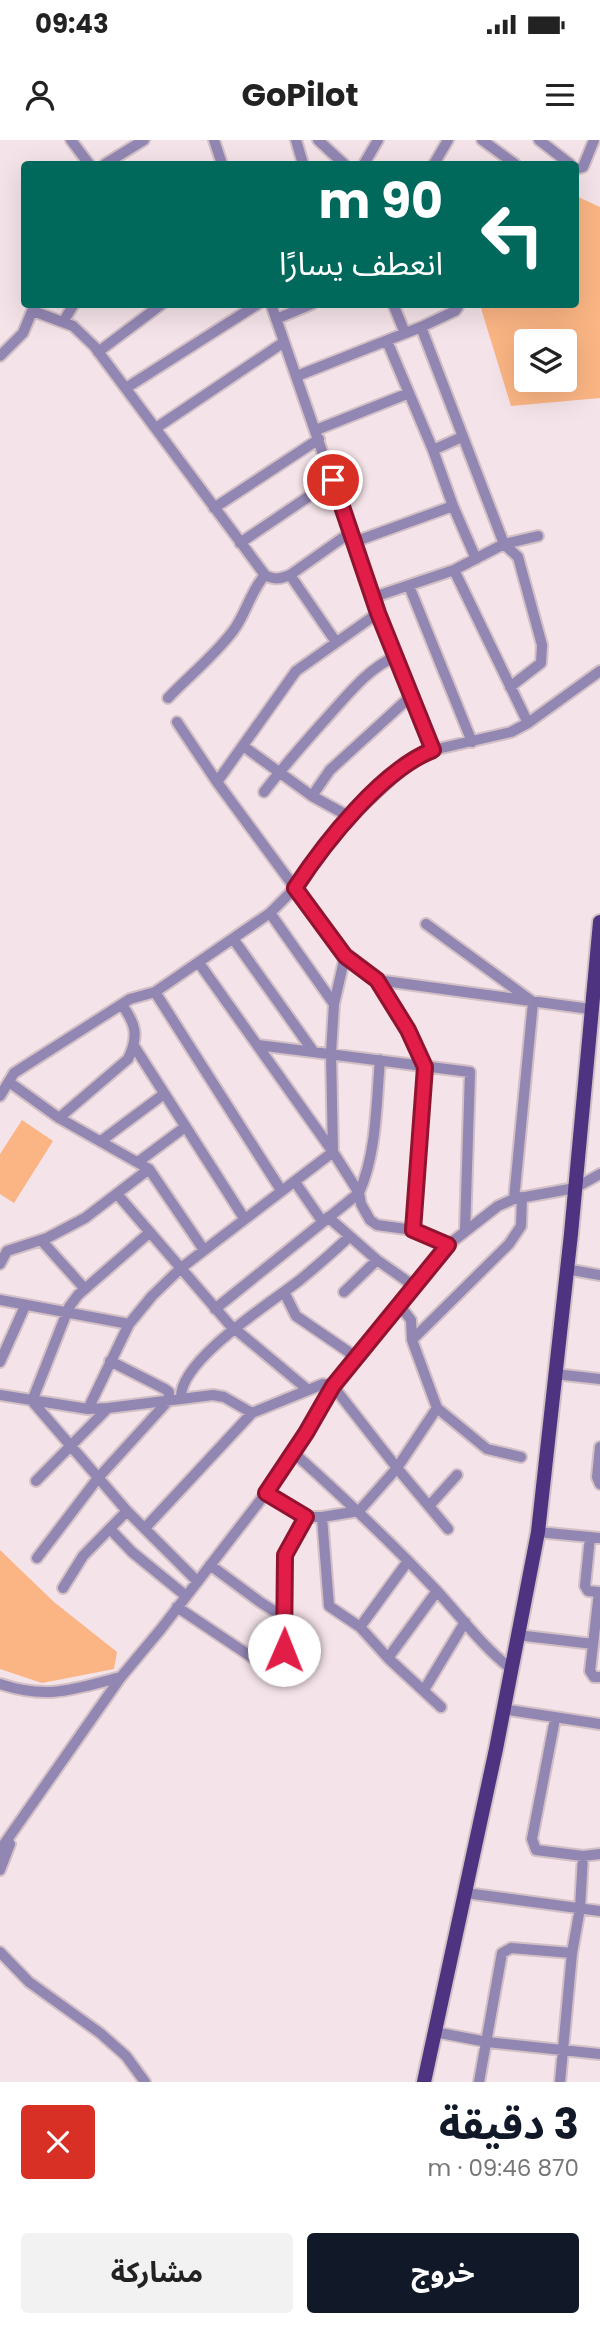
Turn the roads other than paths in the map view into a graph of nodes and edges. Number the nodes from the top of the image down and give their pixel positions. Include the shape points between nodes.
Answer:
1 (71, 140) edge
2 (214, 140) edge
3 (296, 140) edge
4 (318, 140) edge
5 (378, 140) edge
6 (448, 140) edge
7 (482, 140) edge
8 (539, 140) edge
9 (594, 140) edge
10 (136, 142) edge
11 (87, 161) edge
12 (109, 161) edge
13 (221, 161) edge
14 (302, 161) edge
15 (341, 161) edge
16 (366, 161) edge
17 (436, 161) edge
18 (511, 161) edge
19 (566, 161) edge
20 (579, 168) edge
21 (34, 308) edge
22 (72, 308) edge
23 (157, 308) edge
24 (252, 308) edge
25 (272, 308) edge
26 (302, 308) edge
27 (395, 308) edge
28 (457, 308) edge
29 (276, 319) junction
30 (63, 322) junction
31 (421, 327) junction
32 (405, 333) junction
33 (387, 341) junction
34 (284, 342) junction
35 (98, 352) junction
36 (0, 356) edge
37 (297, 376) junction
38 (126, 388) junction
39 (409, 393) junction
40 (156, 428) junction
41 (318, 434) junction
42 (462, 437) junction
43 (433, 450) junction
44 (333, 480) junction
45 (453, 506) junction
46 (214, 508) junction
47 (538, 536) dead end
48 (352, 537) junction
49 (240, 543) junction
50 (504, 544) junction
51 (476, 559) junction
52 (454, 570) junction
53 (265, 575) junction
54 (289, 575) junction
55 (409, 586) junction
56 (374, 597) junction
57 (378, 613) junction
58 (335, 642) junction
59 (396, 656) junction
60 (600, 671) edge
61 (510, 687) junction
62 (411, 696) junction
63 (168, 698) dead end
64 (177, 722) dead end
65 (528, 723) junction
66 (472, 742) junction
67 (243, 746) junction
68 (433, 750) junction
69 (279, 772) junction
70 (218, 782) junction
71 (264, 792) dead end
72 (313, 796) junction
73 (350, 817) junction
74 (295, 888) junction
75 (270, 913) junction
76 (600, 922) edge
77 (426, 924) dead end
78 (234, 940) junction
79 (598, 953) edge
80 (345, 956) junction
81 (199, 963) junction
82 (377, 980) junction
83 (155, 992) junction
84 (533, 1002) junction
85 (122, 1004) junction
86 (334, 1004) junction
87 (590, 1010) junction
88 (258, 1045) junction
89 (134, 1046) junction
90 (313, 1051) junction
91 (331, 1053) junction
92 (380, 1060) junction
93 (425, 1067) junction
94 (9, 1082) junction
95 (164, 1094) junction
96 (0, 1096) edge
97 (59, 1118) junction
98 (185, 1127) junction
99 (101, 1141) junction
100 (333, 1152) junction
101 (138, 1162) junction
102 (149, 1169) junction
103 (600, 1174) edge
104 (295, 1182) junction
105 (575, 1188) junction
106 (281, 1190) junction
107 (359, 1193) junction
108 (117, 1194) junction
109 (518, 1198) junction
110 (244, 1219) junction
111 (325, 1219) junction
112 (413, 1230) junction
113 (465, 1231) junction
114 (149, 1233) junction
115 (349, 1237) junction
116 (41, 1240) junction
117 (448, 1245) junction
118 (4, 1249) edge
119 (204, 1250) junction
120 (377, 1260) junction
121 (0, 1264) edge
122 (181, 1268) junction
123 (566, 1269) junction
124 (600, 1275) edge
125 (414, 1286) junction
126 (85, 1289) junction
127 (284, 1292) junction
128 (344, 1292) dead end
129 (0, 1300) edge
130 (25, 1306) junction
131 (400, 1306) junction
132 (215, 1309) junction
133 (68, 1313) junction
134 (129, 1324) junction
135 (233, 1328) junction
136 (412, 1340) junction
137 (356, 1357) junction
138 (110, 1361) junction
139 (0, 1362) edge
140 (555, 1374) junction
141 (600, 1379) edge
142 (333, 1386) junction
143 (307, 1389) junction
144 (0, 1395) edge
145 (181, 1398) junction
146 (32, 1401) junction
147 (168, 1401) junction
148 (108, 1408) junction
149 (437, 1408) junction
150 (88, 1409) junction
151 (252, 1413) junction
152 (70, 1447) junction
153 (600, 1447) edge
154 (294, 1453) junction
155 (521, 1457) dead end
156 (397, 1468) junction
157 (457, 1475) dead end
158 (98, 1478) junction
159 (36, 1481) dead end
160 (600, 1485) edge
161 (266, 1493) junction
162 (429, 1506) junction
163 (127, 1511) junction
164 (359, 1511) junction
165 (306, 1517) junction
166 (322, 1517) junction
167 (145, 1528) junction
168 (448, 1529) dead end
169 (110, 1530) junction
170 (538, 1532) junction
171 (595, 1537) edge
172 (37, 1558) dead end
173 (408, 1561) junction
174 (209, 1565) junction
175 (197, 1581) junction
176 (63, 1588) dead end
177 (437, 1591) junction
178 (599, 1592) edge
179 (186, 1596) junction
180 (177, 1608) junction
181 (285, 1618) junction
182 (465, 1622) junction
183 (360, 1627) junction
184 (517, 1635) junction
185 (593, 1644) junction
186 (388, 1658) junction
187 (510, 1668) junction
188 (121, 1677) junction
189 (600, 1677) edge
190 (0, 1684) edge
191 (424, 1690) junction
192 (441, 1707) dead end
193 (502, 1709) junction
194 (555, 1719) junction
195 (600, 1724) edge
196 (13, 1834) junction
197 (0, 1850) edge
198 (600, 1854) edge
199 (583, 1856) junction
200 (0, 1870) edge
201 (466, 1893) junction
202 (580, 1908) junction
203 (600, 1910) edge
204 (0, 1952) edge
205 (572, 1953) junction
206 (435, 2032) junction
207 (487, 2042) junction
208 (563, 2050) junction
209 (600, 2054) edge
210 (145, 2082) edge
211 (424, 2082) edge
212 (479, 2082) edge
213 (560, 2082) edge

1 - 11 street
2 - 13 street
3 - 14 street
4 - 15 street
5 - 16 street
6 - 17 street
7 - 18 street
8 - 19 street
9 - 20 street via 587,161
10 - 12 street
21 - 30 street
21 - 36 street via 23,333
22 - 30 street
23 - 35 street
24 - 38 street
25 - 29 street
26 - 29 street
27 - 32 street
28 - 31 street
29 - 34 street
30 - 35 street via 82,333
31 - 32 street
31 - 42 street
32 - 33 street
33 - 37 street
33 - 39 street
34 - 37 street
34 - 40 street
35 - 38 street
37 - 41 street
38 - 40 street
39 - 41 street
39 - 43 street
40 - 46 street
41 - 44 street
41 - 46 street
42 - 43 street
42 - 50 street
43 - 45 street
44 - 48 street
44 - 49 street
45 - 48 street
45 - 51 street
46 - 49 street
47 - 50 street
48 - 54 street
48 - 56 street
49 - 53 street
50 - 51 street
50 - 61 street via 518,557 542,645 541,663
51 - 52 street
52 - 55 street
52 - 61 street
53 - 54 street via 282,579
53 - 63 street via 254,587 234,629
54 - 58 street
55 - 56 street
55 - 66 street
56 - 57 street
57 - 58 street
57 - 59 street
58 - 67 street via 296,671
59 - 62 street
59 - 69 street via 367,674
60 - 65 street
61 - 65 street
62 - 68 street
62 - 72 street via 330,770
64 - 70 street
65 - 66 street
66 - 68 street
67 - 69 street
67 - 70 street
68 - 73 street via 401,768
69 - 71 street
69 - 72 street
70 - 74 street
72 - 73 street
73 - 74 street
74 - 75 street
74 - 80 street
75 - 78 street
75 - 86 street
76 - 79 main road
77 - 84 street
78 - 81 street
78 - 90 street
79 - 87 main road
80 - 82 street
80 - 86 street
81 - 83 street
81 - 88 street
82 - 84 street
82 - 93 street via 411,1034
83 - 85 street
83 - 106 street
84 - 87 street
84 - 109 street
85 - 89 street via 134,1021
85 - 94 street via 14,1073
86 - 91 street
87 - 105 main road
88 - 90 street
88 - 100 street
89 - 95 street
89 - 97 street via 128,1059
90 - 91 street
91 - 92 street
91 - 100 street
92 - 93 street
92 - 107 street via 372,1148
93 - 112 street
93 - 113 street via 470,1072
94 - 96 street
94 - 97 street
95 - 98 street
95 - 99 street
97 - 99 street
98 - 101 street
98 - 110 street
99 - 101 street
100 - 104 street
100 - 107 street
101 - 102 street
102 - 108 street
102 - 119 street
103 - 105 street
104 - 106 street
104 - 111 street
105 - 109 street
105 - 123 main road
106 - 110 street
107 - 111 street
107 - 112 street via 370,1220 377,1225
108 - 114 street
108 - 116 street via 85,1218
109 - 113 street via 498,1206
109 - 136 street via 521,1226 509,1244
110 - 119 street
111 - 115 street
111 - 132 street
112 - 117 street
113 - 117 street
114 - 122 street
114 - 126 street
115 - 120 street
115 - 127 street
116 - 118 street
116 - 126 street
117 - 125 street
118 - 121 street
119 - 122 street
120 - 125 street
120 - 128 street
122 - 132 street
122 - 134 street
123 - 124 street
123 - 140 main road
125 - 131 street
126 - 133 street
127 - 135 street
127 - 137 street via 296,1316
129 - 130 street
130 - 133 street
130 - 139 street
131 - 136 street via 411,1320
131 - 137 street
132 - 135 street
133 - 134 street
133 - 146 street
134 - 138 street
135 - 143 street
135 - 145 street via 185,1380
136 - 149 street
137 - 142 street
138 - 147 street via 165,1388
138 - 150 street
140 - 141 street
140 - 170 main road
142 - 143 street
142 - 154 street
142 - 156 street
143 - 151 street
144 - 146 street
145 - 147 street
145 - 151 street via 223,1397
146 - 150 street
146 - 152 street
147 - 148 street
147 - 158 street
148 - 150 street
148 - 152 street
149 - 155 street via 486,1449
149 - 156 street
151 - 167 street
152 - 158 street
152 - 159 street
153 - 160 street
154 - 161 street
154 - 164 street
156 - 162 street
156 - 164 street
157 - 162 street
158 - 163 street
158 - 172 street
161 - 165 street
161 - 174 street
162 - 168 street
163 - 167 street
163 - 169 street
164 - 166 street
164 - 173 street
165 - 166 street
165 - 181 street via 285,1555
166 - 183 street via 329,1606
167 - 175 street
169 - 176 street via 83,1556
169 - 179 street
170 - 171 street
170 - 184 main road
171 - 178 street via 586,1586 588,1591
173 - 177 street
173 - 183 street
174 - 175 street
174 - 181 street
175 - 179 street
177 - 182 street
177 - 186 street
178 - 185 street
179 - 180 street
180 - 181 street via 264,1662 278,1658 284,1650
180 - 188 street
182 - 187 street
182 - 191 street
183 - 186 street
184 - 185 street
184 - 187 main road
185 - 189 street via 590,1671
186 - 191 street
187 - 193 main road
188 - 190 street via 47,1694
188 - 196 street
191 - 192 street
193 - 194 street
193 - 201 main road
194 - 195 street
194 - 199 street via 533,1845 536,1850
196 - 197 street
196 - 200 street
198 - 199 street
199 - 202 street
201 - 202 street
201 - 206 main road
202 - 203 street
202 - 205 street
204 - 210 street via 29,1982 100,2033
205 - 207 street via 504,1950
205 - 208 street
206 - 207 street
206 - 211 main road
207 - 208 street
207 - 212 street
208 - 209 street
208 - 213 street

